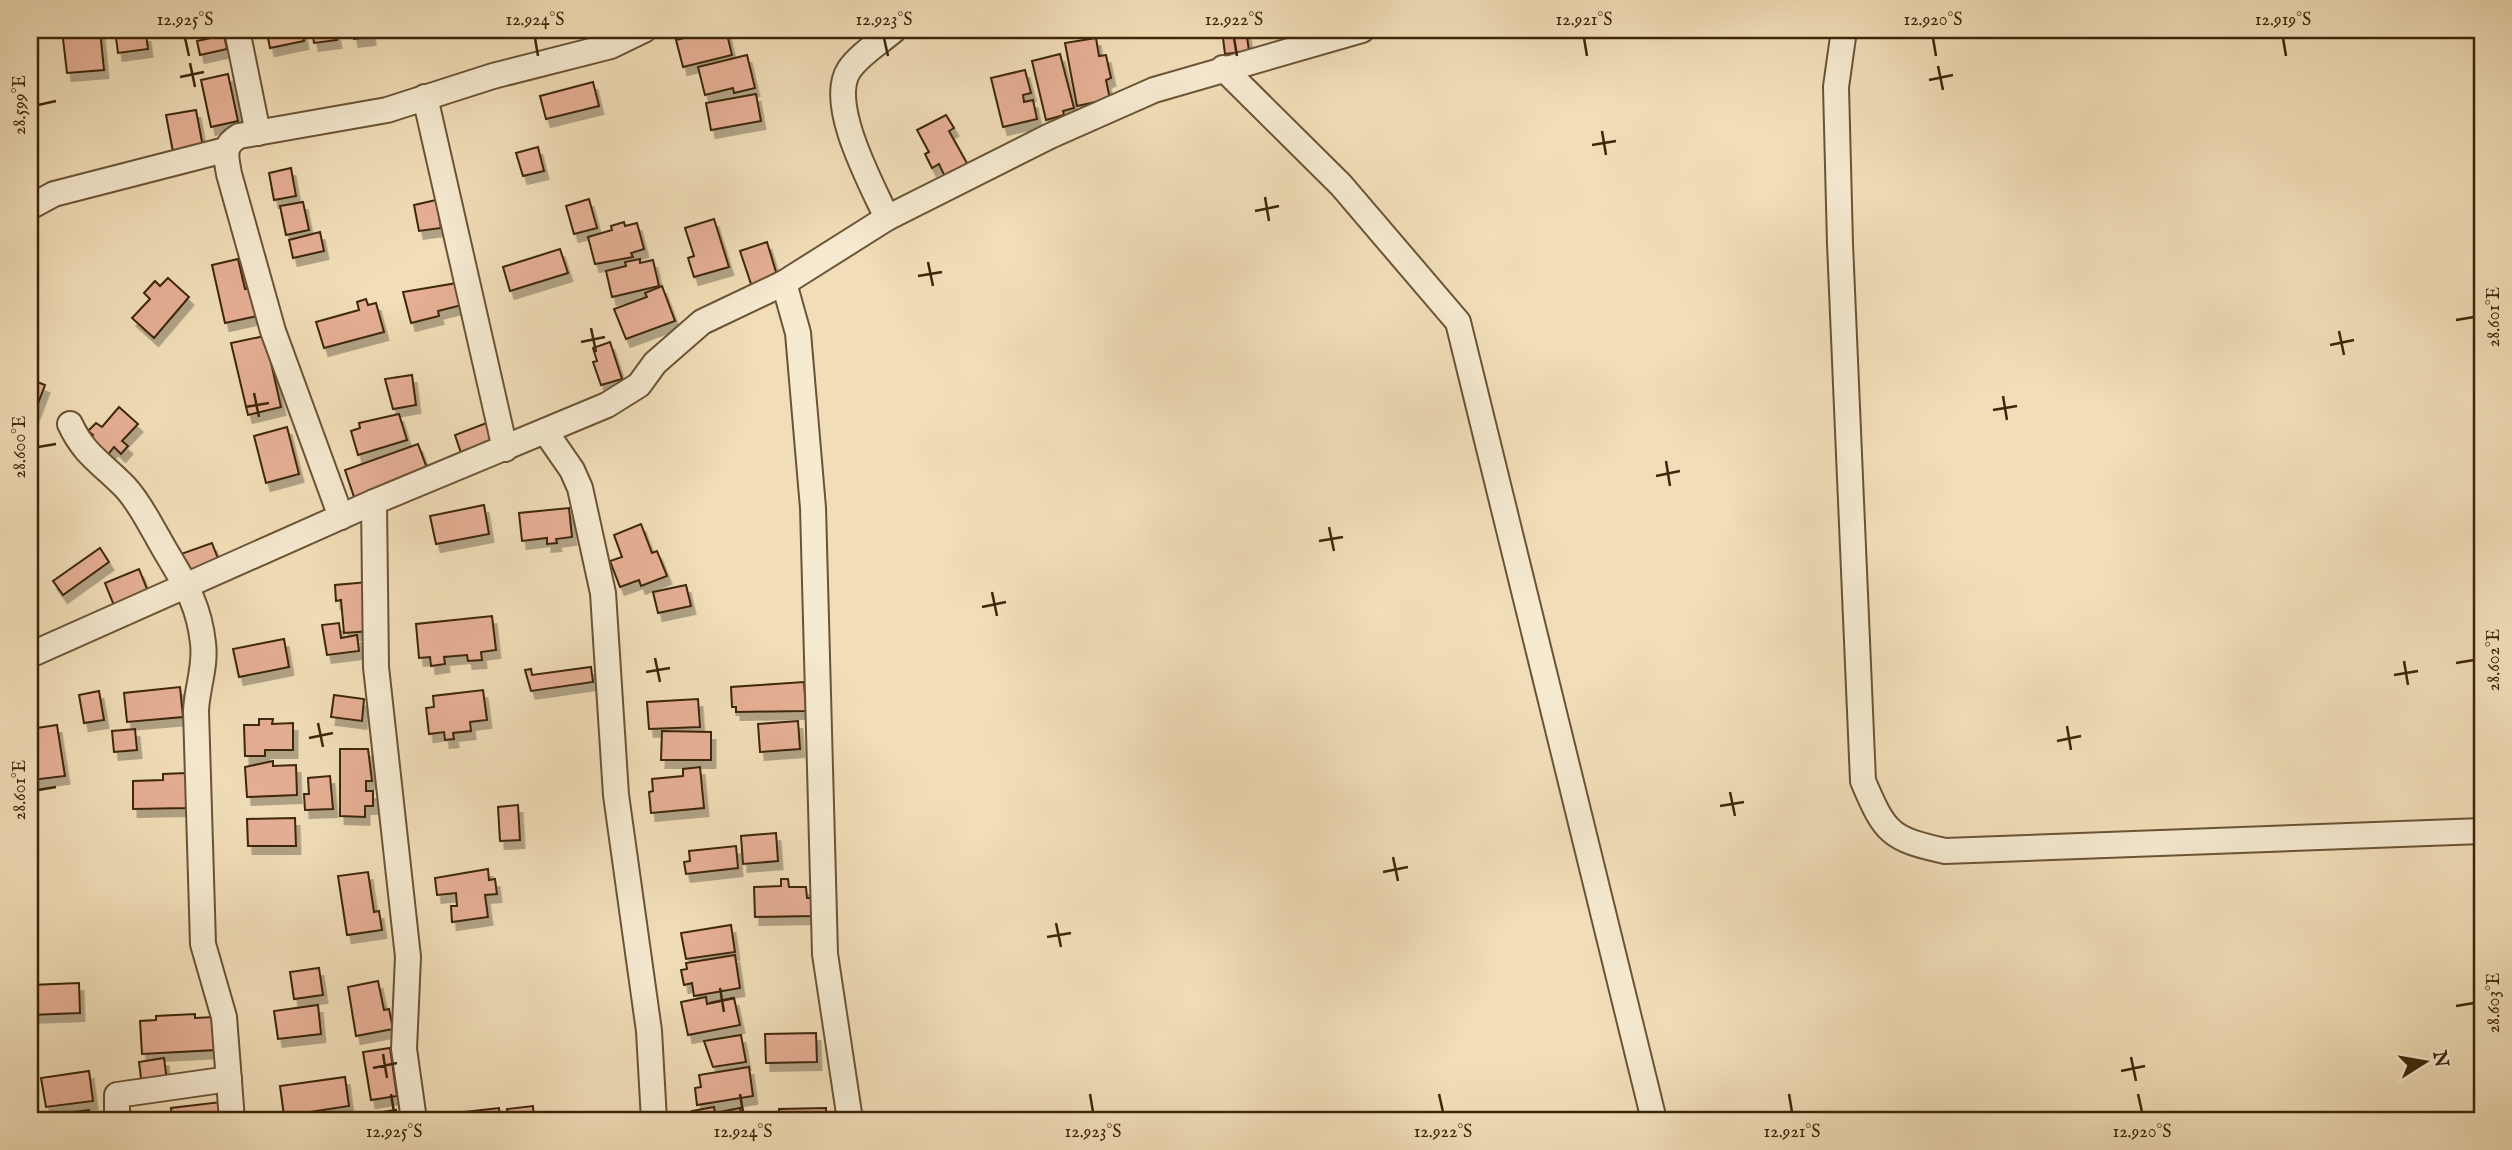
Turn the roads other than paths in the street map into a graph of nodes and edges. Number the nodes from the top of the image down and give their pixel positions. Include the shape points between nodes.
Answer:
1 (237, 30) edge
2 (644, 30) edge
3 (894, 30) edge
4 (1362, 30) edge
5 (1844, 30) edge
6 (1223, 68) junction
7 (425, 97) junction
8 (258, 132) junction
9 (225, 150) junction
10 (30, 207) edge
11 (887, 218) junction
12 (784, 283) junction
13 (70, 424) dead end
14 (544, 431) junction
15 (505, 449) junction
16 (374, 502) junction
17 (341, 517) junction
18 (187, 583) junction
19 (30, 654) edge
20 (2482, 831) edge
21 (229, 1079) junction
22 (117, 1120) edge
23 (232, 1120) edge
24 (414, 1120) edge
25 (654, 1120) edge
26 (850, 1120) edge
27 (1654, 1120) edge

1 - 8 street
2 - 7 street via 611,46
3 - 11 street via 850,68 844,97 850,135
4 - 6 street
5 - 20 street via 1836,87 1863,781 1879,819 1904,842 1945,851
6 - 11 street via 1142,95 1050,136
6 - 27 street via 1341,185 1458,322
7 - 8 street via 387,110
7 - 15 street
8 - 9 street via 229,141
9 - 10 street via 54,194
9 - 17 street via 273,331
11 - 12 street
12 - 14 street via 702,322 655,363 639,384 607,405
12 - 26 street via 798,333 813,508 825,954
13 - 18 street via 80,446 126,488
14 - 15 street
14 - 25 street via 580,488 603,593 616,795 649,1031
15 - 16 street
16 - 17 street
16 - 24 street via 376,667 408,957 404,1049
17 - 18 street
18 - 19 street
18 - 21 street via 203,641 204,668 196,711 203,944 224,1017
21 - 22 street via 117,1095
21 - 23 street

